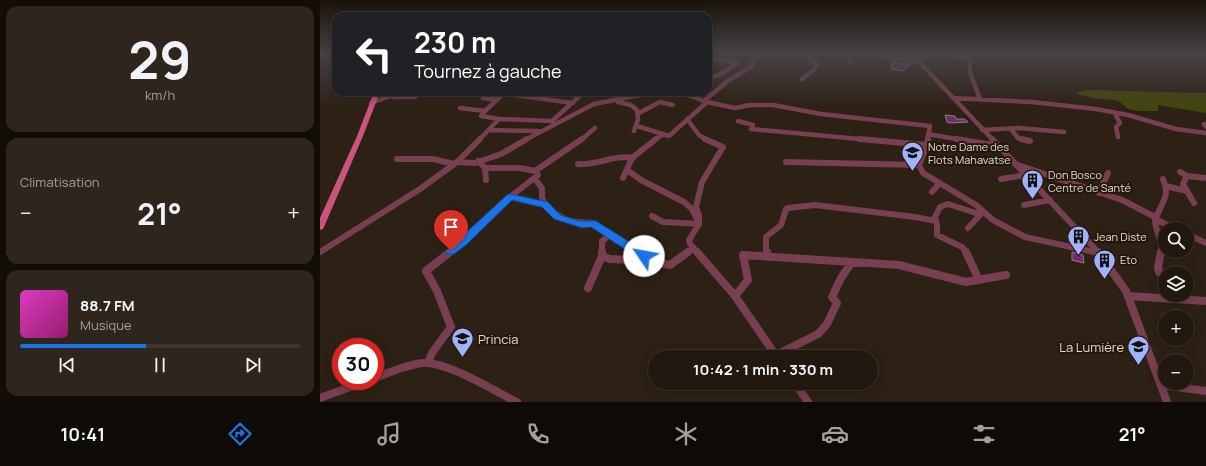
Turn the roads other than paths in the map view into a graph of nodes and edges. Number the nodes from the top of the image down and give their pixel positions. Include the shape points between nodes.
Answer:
1 (724, 72) edge
2 (743, 72) edge
3 (812, 72) edge
4 (929, 72) edge
5 (970, 72) edge
6 (712, 77) edge
7 (802, 79) dead end
8 (375, 96) edge
9 (393, 96) edge
10 (501, 96) edge
11 (521, 96) edge
12 (580, 96) edge
13 (637, 96) edge
14 (691, 96) edge
15 (711, 96) edge
16 (712, 96) edge
17 (415, 97) dead end
18 (388, 98) junction
19 (483, 98) dead end
20 (953, 98) junction
21 (980, 99) junction
22 (497, 100) junction
23 (614, 101) junction
24 (706, 101) junction
25 (371, 103) junction
26 (573, 103) junction
27 (673, 105) dead end
28 (460, 108) dead end
29 (485, 111) junction
30 (1114, 112) junction
31 (639, 113) junction
32 (499, 119) junction
33 (688, 120) junction
34 (738, 121) dead end
35 (553, 122) junction
36 (637, 126) junction
37 (596, 128) dead end
38 (1011, 129) junction
39 (488, 130) junction
40 (982, 130) junction
41 (540, 131) junction
42 (634, 131) dead end
43 (1064, 132) dead end
44 (663, 134) junction
45 (928, 134) junction
46 (1206, 134) edge
47 (1118, 137) dead end
48 (1030, 142) dead end
49 (927, 145) junction
50 (998, 146) junction
51 (633, 158) junction
52 (397, 159) dead end
53 (478, 161) junction
54 (786, 162) dead end
55 (456, 163) junction
56 (578, 164) dead end
57 (1015, 164) junction
58 (919, 165) junction
59 (486, 168) junction
60 (627, 170) junction
61 (535, 171) junction
62 (1180, 172) dead end
63 (1108, 173) dead end
64 (1025, 175) junction
65 (1187, 176) junction
66 (623, 178) dead end
67 (1206, 178) edge
68 (535, 179) junction
69 (1001, 179) dead end
70 (1163, 179) dead end
71 (486, 180) dead end
72 (940, 182) junction
73 (1166, 186) junction
74 (1187, 191) junction
75 (932, 192) dead end
76 (1099, 193) junction
77 (510, 197) junction
78 (1050, 200) junction
79 (1194, 203) dead end
80 (545, 205) junction
81 (1024, 205) dead end
82 (982, 214) junction
83 (652, 216) dead end
84 (1155, 218) junction
85 (936, 221) junction
86 (1163, 222) edge
87 (699, 224) junction
88 (320, 227) edge
89 (968, 228) dead end
90 (610, 235) junction
91 (1194, 237) edge
92 (1206, 243) edge
93 (694, 248) junction
94 (320, 252) edge
95 (1099, 253) junction
96 (602, 256) junction
97 (768, 256) junction
98 (650, 261) junction
99 (852, 262) junction
100 (1158, 266) edge
101 (1006, 275) dead end
102 (979, 280) junction
103 (588, 288) dead end
104 (735, 296) junction
105 (1128, 296) junction
106 (1206, 301) edge
107 (773, 350) edge
108 (788, 350) edge
109 (428, 363) junction
110 (384, 375) edge
111 (1158, 377) edge
112 (1194, 389) edge
113 (342, 390) edge
114 (800, 390) edge
115 (1163, 390) edge
116 (1206, 391) edge
117 (320, 398) edge
118 (517, 402) edge
119 (808, 402) edge
120 (1167, 402) edge

1 - 6 street
2 - 16 street
3 - 7 street
4 - 20 street
5 - 21 street
8 - 25 main road
9 - 18 street
10 - 22 street
11 - 26 street
12 - 26 street
13 - 23 street
14 - 24 street
15 - 24 street
17 - 18 street
18 - 25 street
19 - 22 street
20 - 21 street
20 - 40 street
21 - 30 street
22 - 29 street
23 - 31 street via 634,106
23 - 35 street via 594,104
24 - 33 street
24 - 45 street via 735,108 773,105 821,114 930,126
25 - 88 main road via 360,136
26 - 35 street
27 - 31 street via 660,102
28 - 29 street
29 - 32 street via 480,116
30 - 46 street via 1176,129
30 - 47 street via 1120,123 1116,127
31 - 36 street
32 - 35 street
32 - 39 street
33 - 44 street via 669,136
33 - 87 street via 699,135 723,147 702,182 696,207
34 - 49 street via 753,125 751,129
35 - 41 street
36 - 42 street
36 - 44 street
37 - 61 street
38 - 40 street
38 - 43 street
38 - 48 street via 1018,138
39 - 41 street
39 - 55 street
40 - 50 street
41 - 53 street via 501,154
44 - 51 street via 646,145
45 - 49 street
45 - 50 street
49 - 58 street
50 - 57 street
51 - 56 street via 615,157 597,164
51 - 60 street
52 - 55 street via 423,158
53 - 55 street
53 - 59 street
54 - 58 street
55 - 94 street via 420,189
57 - 64 street
57 - 76 street
58 - 72 street via 923,173
59 - 61 street
59 - 71 street
60 - 66 street
60 - 87 street via 684,202 692,209
61 - 68 street via 538,175
62 - 65 street
63 - 76 street
64 - 69 street
64 - 78 street
65 - 67 street
65 - 74 street via 1183,184
68 - 77 street
68 - 80 street via 542,188 541,194
70 - 73 street
72 - 75 street
72 - 82 street via 976,205
73 - 74 street
73 - 84 street via 1167,195
74 - 79 street
76 - 84 street via 1130,203
77 - 80 street
77 - 109 street via 463,242 426,271 438,291 451,327 432,353
78 - 81 street
78 - 95 street
80 - 90 street via 557,217 582,225 593,223
82 - 85 street via 948,204 940,207 935,217
82 - 89 street
82 - 95 street via 1026,237
83 - 87 street via 663,222
84 - 86 street
84 - 100 street via 1163,246
85 - 97 street via 815,205 788,208 781,225 766,237
85 - 102 street via 937,235 962,247
87 - 93 street via 689,240
90 - 96 street via 602,240
90 - 98 street
91 - 92 street
93 - 98 street via 670,265
93 - 104 street
95 - 105 street
96 - 98 street via 610,259
96 - 103 street
97 - 99 street
97 - 104 street via 743,255 748,281
99 - 102 street via 898,265 966,282
99 - 108 street via 832,297 837,303 827,324 818,334
101 - 102 street
104 - 107 street
105 - 106 street
105 - 111 street
109 - 110 street
109 - 118 street via 461,374
112 - 116 street
113 - 117 street
114 - 119 street
115 - 120 street

